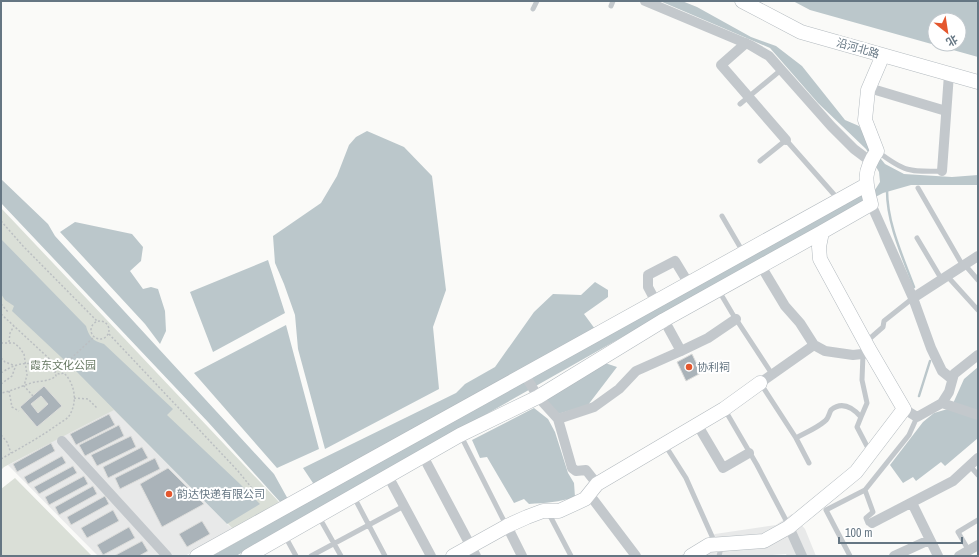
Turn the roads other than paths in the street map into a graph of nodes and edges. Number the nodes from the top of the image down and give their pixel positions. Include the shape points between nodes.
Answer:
1 (537, 1) edge
2 (645, 1) edge
3 (742, 1) edge
4 (532, 9) dead end
5 (746, 43) junction
6 (880, 62) dead end
7 (781, 70) junction
8 (949, 74) junction
9 (978, 82) edge
10 (869, 88) junction
11 (740, 104) dead end
12 (946, 111) junction
13 (786, 140) junction
14 (874, 156) junction
15 (760, 161) dead end
16 (942, 171) joint
17 (866, 185) junction
18 (918, 188) dead end
19 (839, 200) junction
20 (871, 204) junction
21 (722, 216) dead end
22 (822, 232) junction
23 (917, 238) dead end
24 (743, 253) junction
25 (978, 256) edge
26 (964, 265) junction
27 (761, 266) junction
28 (945, 278) junction
29 (978, 280) edge
30 (689, 284) junction
31 (719, 290) junction
32 (913, 298) junction
33 (656, 302) junction
34 (978, 310) edge
35 (664, 320) junction
36 (736, 320) junction
37 (814, 345) junction
38 (866, 350) junction
39 (682, 352) junction
40 (978, 355) edge
41 (772, 374) junction
42 (525, 375) junction
43 (952, 379) junction
44 (760, 383) junction
45 (538, 397) junction
46 (942, 403) junction
47 (724, 409) junction
48 (904, 409) junction
49 (978, 414) edge
50 (861, 417) junction
51 (917, 417) junction
52 (558, 419) junction
53 (697, 424) junction
54 (460, 435) junction
55 (796, 438) junction
56 (62, 442) dead end
57 (665, 444) junction
58 (749, 452) junction
59 (870, 454) junction
60 (423, 456) junction
61 (978, 458) edge
62 (809, 463) dead end
63 (970, 466) junction
64 (978, 475) edge
65 (388, 476) junction
66 (593, 489) junction
67 (865, 490) junction
68 (353, 496) junction
69 (912, 504) junction
70 (404, 506) junction
71 (548, 511) junction
72 (319, 516) junction
73 (978, 520) edge
74 (872, 523) joint
75 (369, 525) junction
76 (507, 526) junction
77 (789, 527) junction
78 (285, 535) junction
79 (929, 540) junction
80 (334, 544) junction
81 (974, 548) edge
82 (474, 551) edge
83 (718, 551) edge
84 (251, 555) edge
85 (167, 556) edge
86 (197, 556) edge
87 (296, 556) edge
88 (311, 556) edge
89 (341, 556) edge
90 (385, 556) edge
91 (431, 556) edge
92 (453, 556) edge
93 (522, 556) edge
94 (571, 556) edge
95 (636, 556) edge
96 (691, 556) edge
97 (802, 556) edge
98 (850, 556) edge
99 (895, 556) edge
100 (938, 556) edge
101 (960, 556) edge

1 - 4 lane
2 - 5 street
3 - 8 street, 沿河北路 via 802,32
5 - 7 street via 769,56
5 - 13 street via 721,65
6 - 10 street
7 - 11 lane
7 - 14 street via 854,149
8 - 9 street, 沿河北路
8 - 12 street
10 - 12 street
10 - 14 street via 865,120
12 - 16 street
13 - 15 lane
13 - 19 lane
14 - 16 lane via 907,170
14 - 17 street via 867,170
17 - 19 street
17 - 20 street
18 - 26 lane
19 - 24 street
20 - 22 street
20 - 32 street
21 - 24 lane
22 - 27 street
22 - 38 street via 820,259
23 - 28 lane
24 - 30 street
25 - 26 street
26 - 28 street
26 - 29 lane
27 - 31 street
27 - 37 street via 784,306 800,323
28 - 32 street
28 - 34 lane
30 - 33 street
30 - 33 street via 675,261 648,275 648,287
31 - 35 street
31 - 36 lane
32 - 38 lane via 884,321 883,327
32 - 43 street via 942,371
33 - 42 street
35 - 39 street
35 - 45 street
36 - 39 street
36 - 41 lane
37 - 38 street via 825,351 853,355
37 - 41 street
38 - 48 street
38 - 50 lane via 862,380 866,402
39 - 52 street via 636,371 619,389 594,406
40 - 43 street via 954,374
41 - 44 street
42 - 45 street
42 - 86 street
43 - 46 street via 949,392
44 - 47 street
44 - 55 lane
45 - 52 street
45 - 54 street
46 - 49 street
46 - 51 street
47 - 53 street
47 - 58 lane
48 - 51 street
48 - 59 street
50 - 55 lane via 846,406 838,406 830,411 825,421
50 - 59 lane via 857,426
51 - 67 lane via 909,435
52 - 66 street via 572,468 576,471 586,470
53 - 57 street
53 - 58 street via 723,468
54 - 60 street
54 - 76 lane
55 - 62 lane
56 - 85 street
57 - 66 street
57 - 83 lane via 686,478
58 - 77 lane
59 - 77 street via 856,472
60 - 65 street
60 - 82 street
61 - 63 street
63 - 64 lane
63 - 69 street via 953,481
65 - 68 street
65 - 70 street
66 - 71 street via 585,499 559,511
66 - 95 street
67 - 74 lane via 873,512 866,518 868,523
67 - 98 lane via 826,510
68 - 72 street
68 - 75 lane
69 - 74 street
69 - 79 street
70 - 75 lane
70 - 91 street
71 - 76 street
71 - 94 lane
72 - 78 street
72 - 80 lane
73 - 81 lane via 958,532
75 - 80 lane
75 - 90 lane
76 - 82 street
76 - 93 street
77 - 83 street via 764,541
77 - 97 street
78 - 84 street
78 - 87 lane
79 - 99 street
79 - 100 street
80 - 88 lane
80 - 89 lane
81 - 101 street
82 - 92 street
83 - 96 street via 709,544

